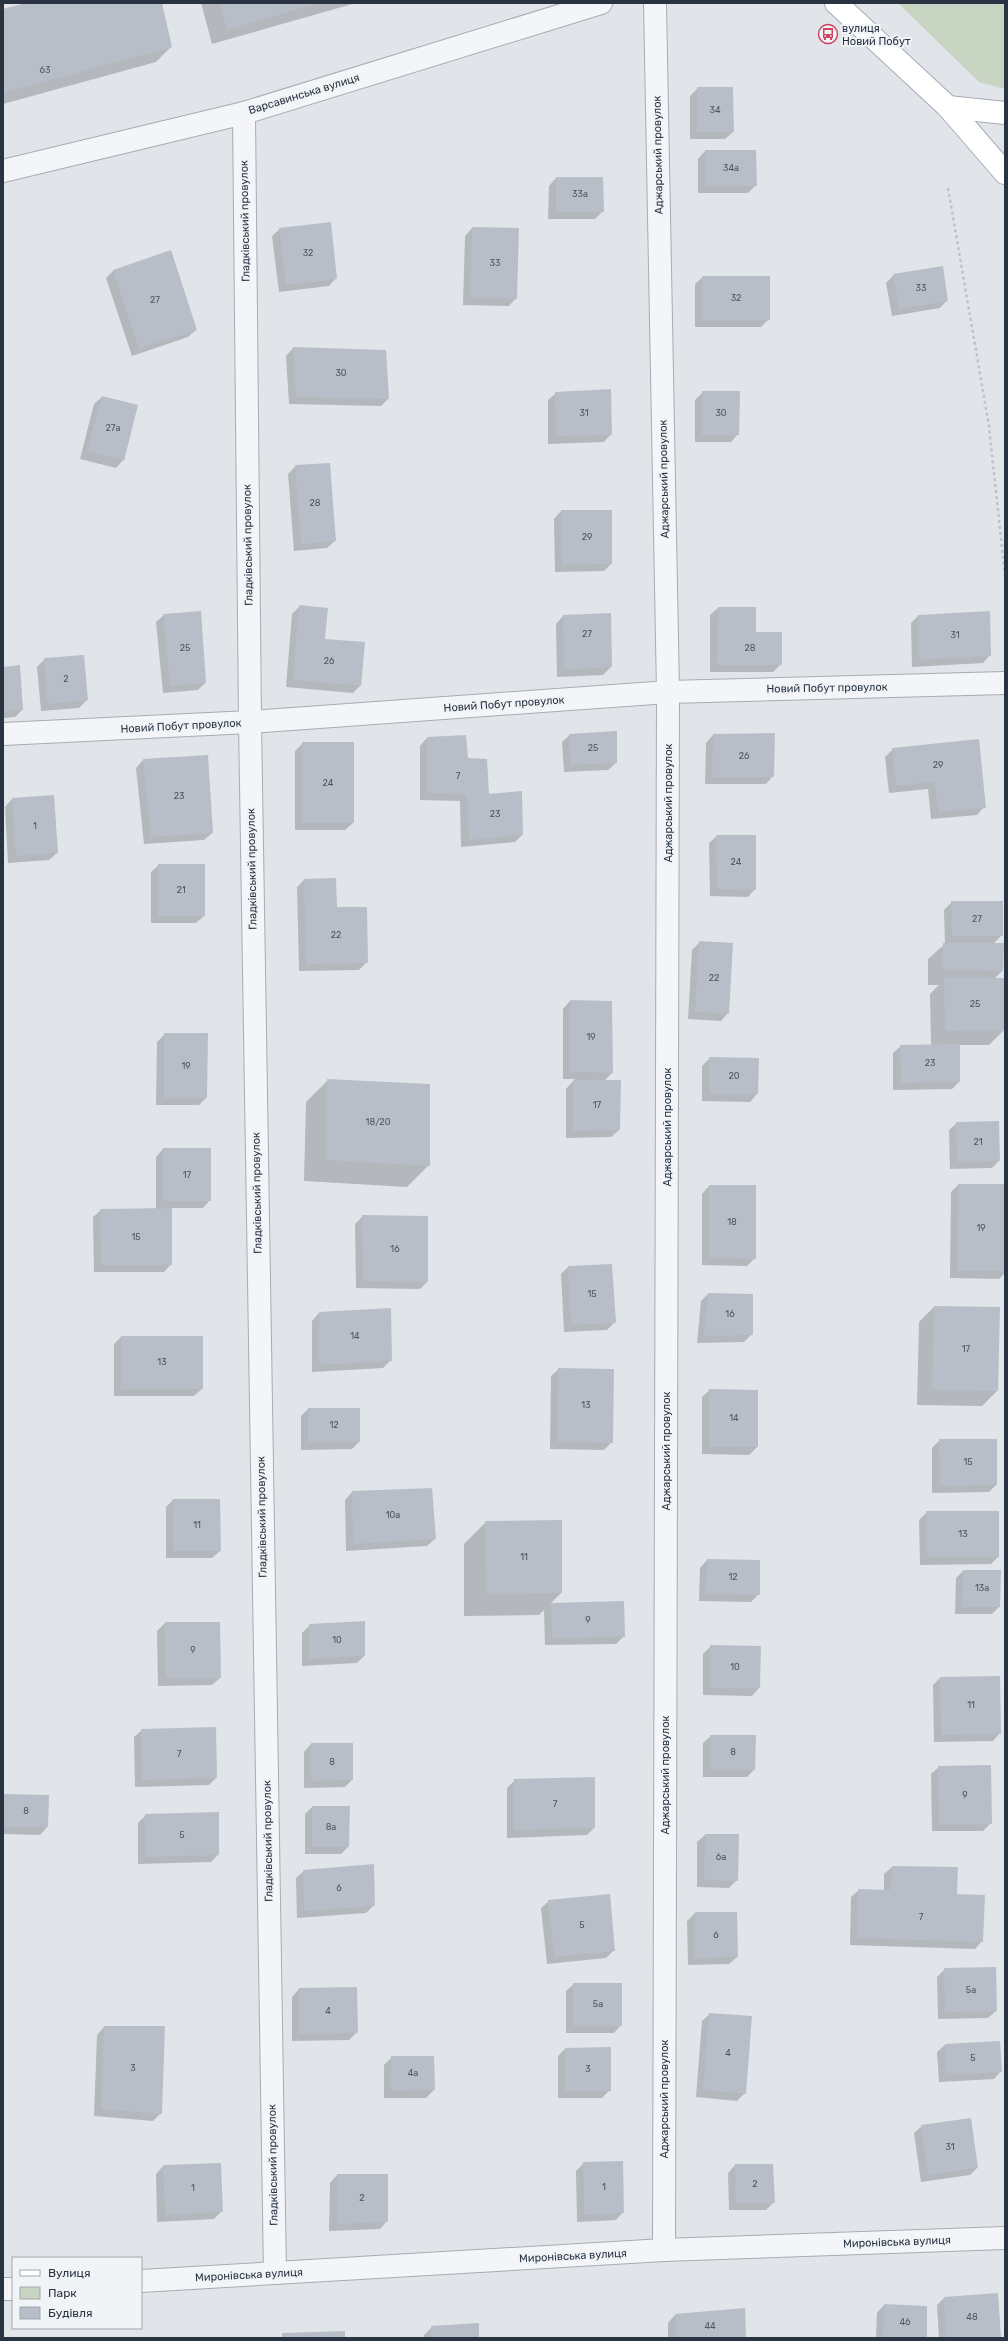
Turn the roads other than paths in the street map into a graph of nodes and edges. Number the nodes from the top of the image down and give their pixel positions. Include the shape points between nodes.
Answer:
1 (601, 3) edge
2 (655, 3) edge
3 (836, 3) edge
4 (948, 107) junction
5 (244, 113) junction
6 (1005, 113) edge
7 (3, 171) edge
8 (1005, 173) edge
9 (1005, 683) edge
10 (668, 692) junction
11 (250, 722) junction
12 (3, 734) edge
13 (1005, 2238) edge
14 (664, 2250) junction
15 (274, 2273) junction
16 (142, 2281) edge

1 - 5 street, Варсавинська вулиця
2 - 10 street, Аджарський провулок
3 - 4 main road
4 - 6 main road
4 - 8 main road
5 - 7 street, Варсавинська вулиця
5 - 11 street, Гладківський провулок
9 - 10 street, Новий Побут провулок
10 - 11 street, Новий Побут провулок
10 - 14 street, Аджарський провулок
11 - 12 street, Новий Побут провулок
11 - 15 street, Гладківський провулок
13 - 14 street, Миронівська вулиця
14 - 15 street, Миронівська вулиця
15 - 16 street, Миронівська вулиця

